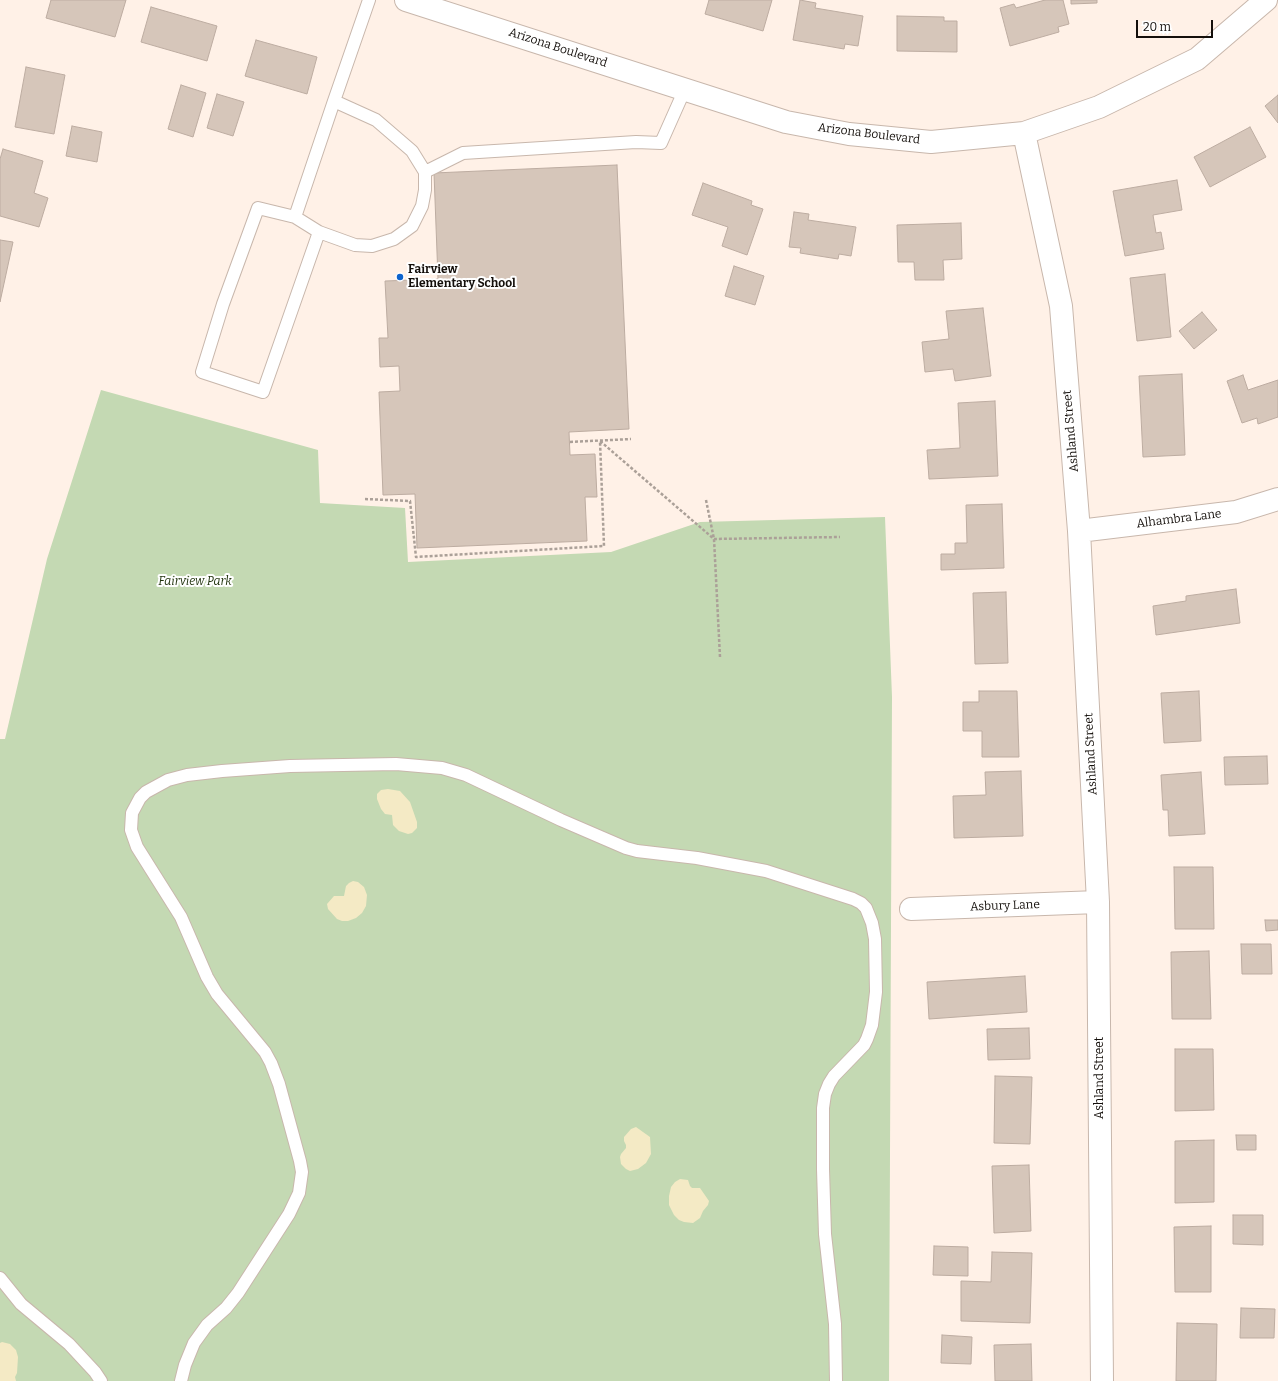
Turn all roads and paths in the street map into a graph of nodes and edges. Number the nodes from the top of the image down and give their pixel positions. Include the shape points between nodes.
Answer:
1 (369, 0) edge
2 (406, 0) edge
3 (1266, 0) edge
4 (685, 89) junction
5 (334, 101) junction
6 (1024, 133) junction
7 (425, 172) junction
8 (295, 217) junction
9 (319, 232) junction
10 (631, 439) dead end
11 (600, 441) junction
12 (570, 442) dead end
13 (365, 499) dead end
14 (1278, 499) edge
15 (706, 500) dead end
16 (1079, 531) junction
17 (840, 538) dead end
18 (714, 539) junction
19 (720, 657) dead end
20 (1098, 902) junction
21 (911, 909) dead end
22 (0, 1278) edge
23 (101, 1381) edge
24 (181, 1381) edge
25 (836, 1381) edge
26 (1102, 1381) edge

1 - 5 lane
2 - 4 street, Arizona Boulevard
3 - 6 street, Arizona Boulevard via 1197,59 1098,107
4 - 6 street, Arizona Boulevard via 786,122 849,134 931,142
4 - 7 lane via 661,142 463,153
5 - 7 lane via 376,120 412,152
5 - 8 lane
6 - 16 street, Ashland Street via 1061,306
7 - 9 lane via 422,206 412,226 394,239 372,246 355,245
8 - 9 lane
8 - 9 lane via 258,208 223,304 202,372 263,392
10 - 11 path
11 - 12 path
11 - 13 path via 604,546 416,557 410,501
11 - 18 path
14 - 16 street, Alhambra Lane via 1236,512
15 - 18 path
16 - 20 street, Ashland Street
17 - 18 path
18 - 19 path
20 - 21 street, Asbury Lane
20 - 26 street, Ashland Street
22 - 23 lane via 21,1304 69,1344
24 - 25 lane via 194,1343 207,1325 235,1298 289,1214 299,1193 302,1172 271,1063 207,977 181,917 137,847 131,830 132,813 146,792 168,780 187,775 290,766 396,764 430,766 460,773 626,848 766,871 853,899 866,908 875,939 876,992 872,1025 864,1045 831,1080 823,1108 825,1234 835,1324

